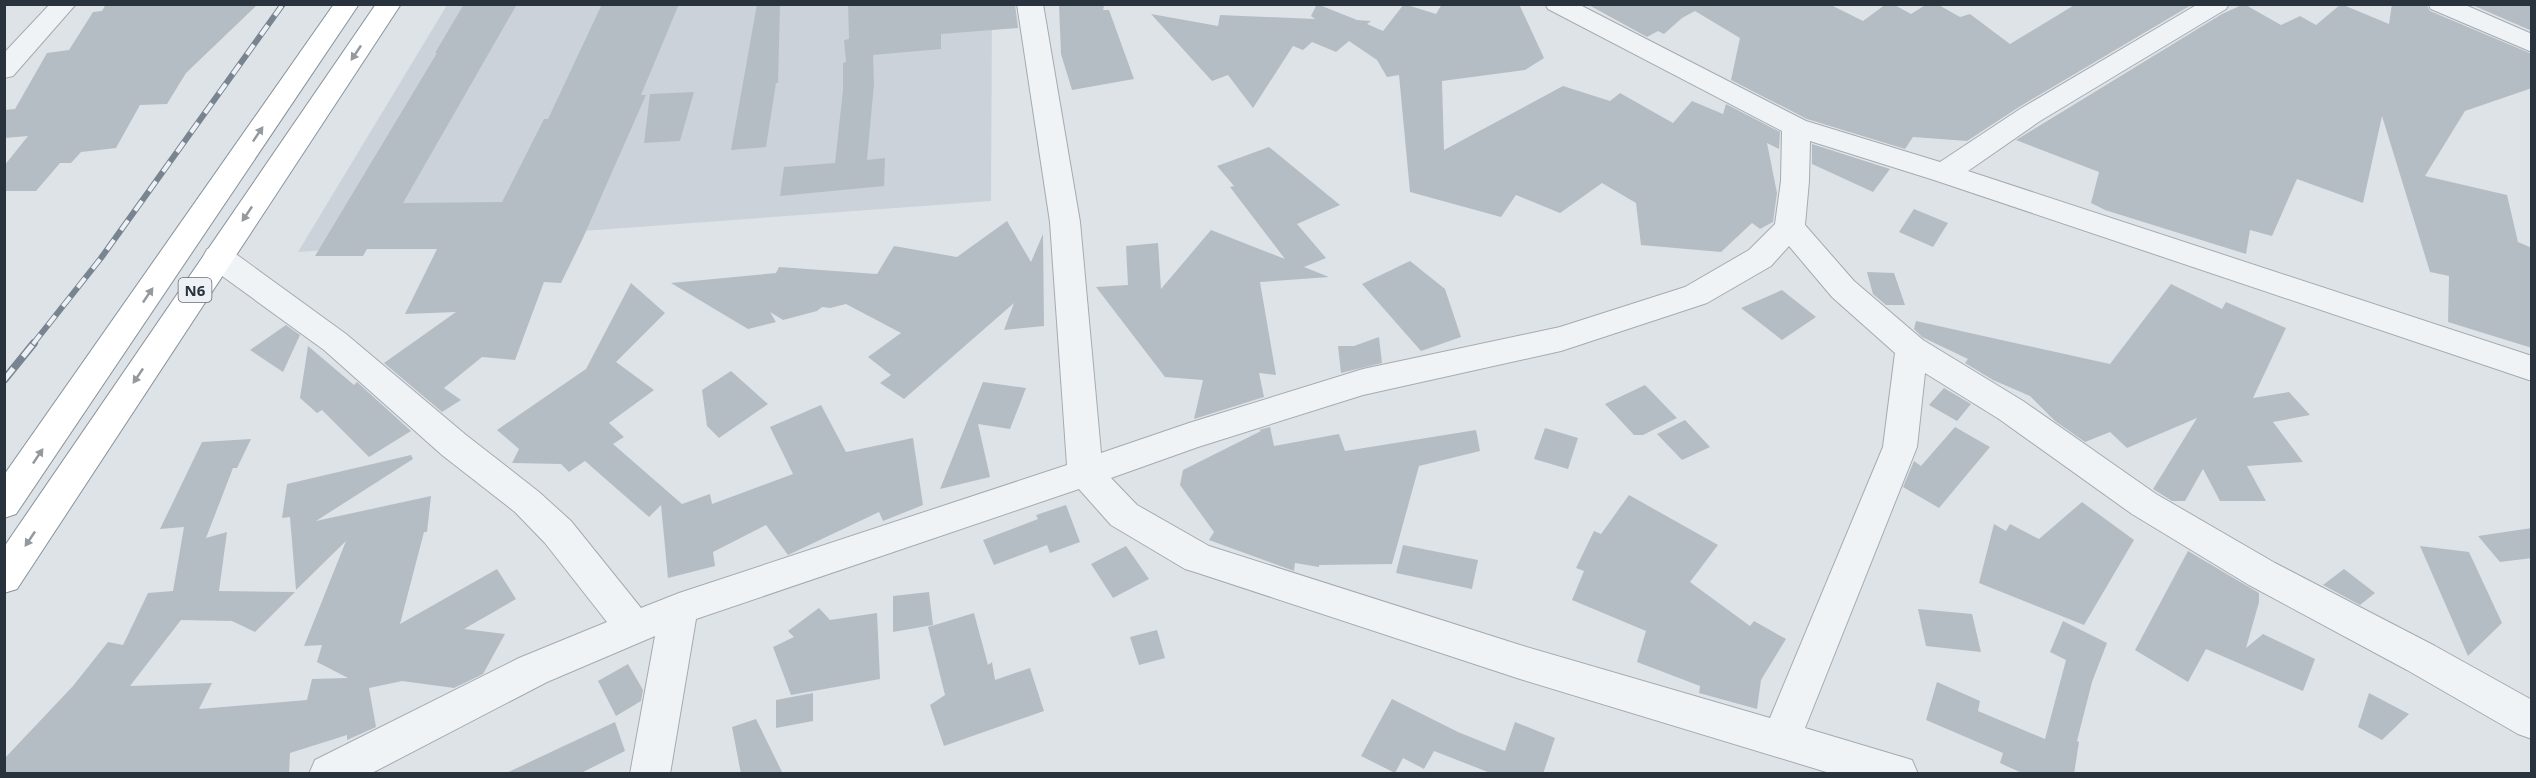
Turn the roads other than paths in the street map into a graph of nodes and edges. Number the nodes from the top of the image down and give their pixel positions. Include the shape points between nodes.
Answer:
1 (64, 4) edge
2 (347, 4) edge
3 (389, 4) edge
4 (1030, 4) edge
5 (1557, 4) edge
6 (2217, 4) edge
7 (2440, 4) edge
8 (2532, 44) edge
9 (4, 70) edge
10 (1796, 127) junction
11 (1944, 173) junction
12 (1790, 227) junction
13 (218, 257) junction
14 (1912, 349) junction
15 (2532, 369) edge
16 (1085, 473) junction
17 (4, 504) edge
18 (4, 578) edge
19 (679, 609) junction
20 (634, 628) junction
21 (2532, 721) edge
22 (1781, 739) junction
23 (329, 774) edge
24 (650, 774) edge
25 (1898, 774) edge

1 - 9 street
17 -> 2 highway, N6
3 -> 13 highway, N6
4 - 16 street via 1065,222
5 - 10 street
6 - 11 street via 2030,115
7 - 8 street
10 - 11 street
10 - 12 street
11 - 15 street
12 - 14 street via 1844,289
12 - 16 street via 1760,258 1696,295 1561,339 1363,382
13 -> 18 highway, N6
13 - 20 street via 335,342 527,502 558,532
14 - 21 street via 2011,410 2144,504 2262,574
14 - 22 street via 1900,447
16 - 19 street
16 - 22 street via 1124,515 1198,558 1520,662
19 - 20 street
19 - 24 street
20 - 23 street via 533,670
22 - 25 street

